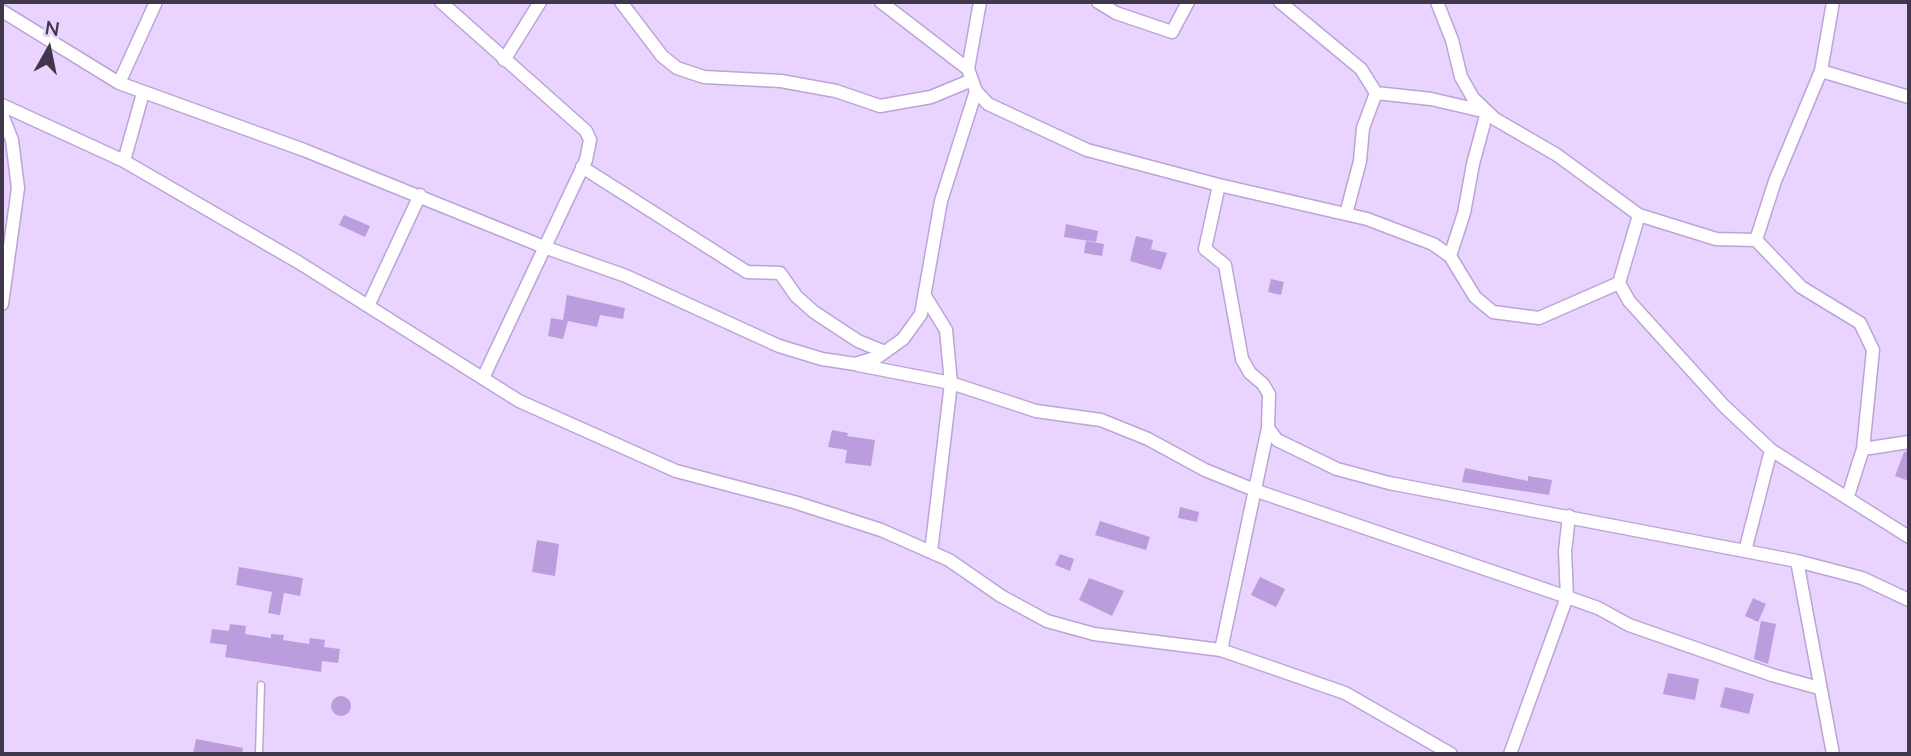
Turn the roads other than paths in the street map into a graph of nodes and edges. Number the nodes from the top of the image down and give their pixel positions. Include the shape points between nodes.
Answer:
1 (156, 2) edge
2 (441, 2) edge
3 (540, 2) edge
4 (621, 2) edge
5 (881, 2) edge
6 (980, 2) edge
7 (1098, 2) edge
8 (1188, 2) edge
9 (1280, 2) edge
10 (1437, 2) edge
11 (1833, 2) edge
12 (2, 10) edge
13 (504, 60) junction
14 (1821, 71) junction
15 (972, 80) junction
16 (118, 83) junction
17 (143, 93) junction
18 (1376, 93) junction
19 (1909, 97) edge
20 (2, 105) edge
21 (1487, 112) junction
22 (2, 115) edge
23 (124, 160) junction
24 (582, 167) junction
25 (1219, 185) junction
26 (420, 195) junction
27 (1346, 214) junction
28 (1639, 215) junction
29 (1756, 240) junction
30 (544, 247) junction
31 (1450, 256) junction
32 (1619, 283) junction
33 (925, 296) junction
34 (2, 299) edge
35 (368, 306) junction
36 (886, 352) junction
37 (855, 364) junction
38 (482, 378) junction
39 (951, 383) junction
40 (1268, 428) junction
41 (1909, 442) edge
42 (1863, 449) junction
43 (1771, 450) junction
44 (1257, 491) junction
45 (1848, 496) junction
46 (1569, 516) junction
47 (1909, 537) edge
48 (1745, 551) junction
49 (931, 552) junction
50 (1797, 561) junction
51 (1567, 597) junction
52 (1909, 600) edge
53 (1221, 650) junction
54 (261, 685) dead end
55 (1819, 688) junction
56 (259, 754) edge
57 (1451, 754) edge
58 (1510, 754) edge
59 (1833, 754) edge

1 - 16 street
2 - 13 street
3 - 13 street
4 - 15 street via 662,56 677,68 704,77 781,81 836,91 880,106 931,97
5 - 15 street
6 - 15 street
7 - 8 street via 1171,32
9 - 18 street via 1361,69
10 - 21 street via 1461,77
11 - 14 street
12 - 16 street
13 - 24 street via 586,131 590,149
14 - 19 street
14 - 29 street
15 - 25 street via 988,104 1087,150
15 - 33 street via 941,201
16 - 17 street
17 - 23 street
17 - 26 street
18 - 21 street via 1432,99
18 - 27 street via 1363,128
20 - 23 street
21 - 28 street via 1557,155
21 - 31 street
22 - 34 street via 12,140 18,188
23 - 35 street
24 - 30 street
24 - 36 street via 747,272 780,273 814,312 858,341
25 - 27 street
25 - 40 street via 1205,249 1225,265 1242,359 1269,394
26 - 30 street
26 - 35 street
27 - 31 street via 1433,244
28 - 29 street via 1716,239
28 - 32 street
29 - 42 street via 1801,287 1860,323 1867,333 1873,350
30 - 37 street via 626,276 779,346
30 - 38 street
31 - 32 street via 1475,298 1493,312 1518,317 1539,318
32 - 43 street via 1629,301 1724,406
33 - 36 street via 920,314 903,339
33 - 39 street via 946,330
35 - 38 street
36 - 37 street
37 - 39 street
38 - 49 street via 519,401 676,471 794,502 881,530
39 - 44 street via 1035,411 1101,420
39 - 49 street
40 - 44 street
40 - 46 street via 1278,440 1337,469 1389,484
41 - 42 street
42 - 45 street
43 - 45 street
43 - 48 street
44 - 51 street
44 - 53 street
45 - 47 street
46 - 48 street
46 - 51 street via 1564,551
48 - 50 street
49 - 53 street via 1047,621 1094,634
50 - 52 street via 1862,578
50 - 55 street
51 - 55 street via 1629,625
51 - 58 street
53 - 57 street via 1345,693
54 - 56 lane
55 - 59 street

